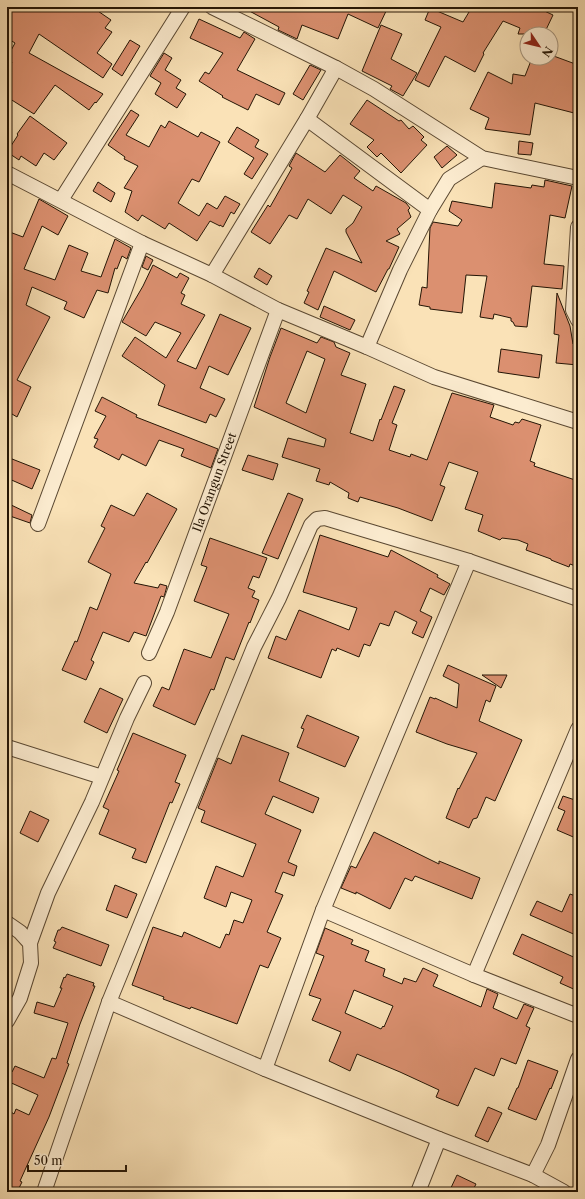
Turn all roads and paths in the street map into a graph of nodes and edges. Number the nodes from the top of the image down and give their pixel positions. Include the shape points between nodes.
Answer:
1 (183, 7) edge
2 (212, 7) edge
3 (336, 68) junction
4 (307, 119) junction
5 (482, 158) junction
6 (7, 173) edge
7 (578, 178) edge
8 (61, 200) junction
9 (430, 210) junction
10 (578, 227) edge
11 (142, 243) junction
12 (212, 275) junction
13 (278, 310) junction
14 (578, 320) edge
15 (367, 347) junction
16 (578, 422) edge
17 (38, 524) dead end
18 (469, 561) junction
19 (578, 599) edge
20 (149, 653) dead end
21 (144, 683) dead end
22 (578, 729) edge
23 (7, 747) edge
24 (102, 777) junction
25 (323, 910) junction
26 (7, 923) edge
27 (30, 944) junction
28 (474, 975) junction
29 (109, 1002) junction
30 (578, 1016) edge
31 (7, 1021) edge
32 (578, 1059) edge
33 (265, 1069) junction
34 (439, 1139) junction
35 (533, 1175) junction
36 (44, 1192) edge
37 (418, 1192) edge
38 (564, 1192) edge

1 - 8 street
2 - 3 street
3 - 4 street
3 - 5 street via 374,89
4 - 9 street
4 - 12 street
5 - 7 street
5 - 9 street via 449,179
6 - 8 street
8 - 11 street
9 - 15 street via 400,270
10 - 14 street via 573,310
11 - 12 street
11 - 17 street
12 - 13 street
13 - 15 street
13 - 20 street, Ila Orangun Street via 167,612
15 - 16 street via 434,377
18 - 19 street
18 - 25 street
18 - 29 street via 325,518 317,519 311,525 254,647
21 - 24 street
22 - 28 street
23 - 24 street
24 - 27 street via 48,893
25 - 28 street
25 - 33 street
26 - 27 street via 20,932
27 - 31 street via 31,963 20,998
28 - 30 street
29 - 33 street
29 - 36 street
32 - 35 street via 548,1145
33 - 34 street
34 - 35 street
34 - 37 street
35 - 38 street

